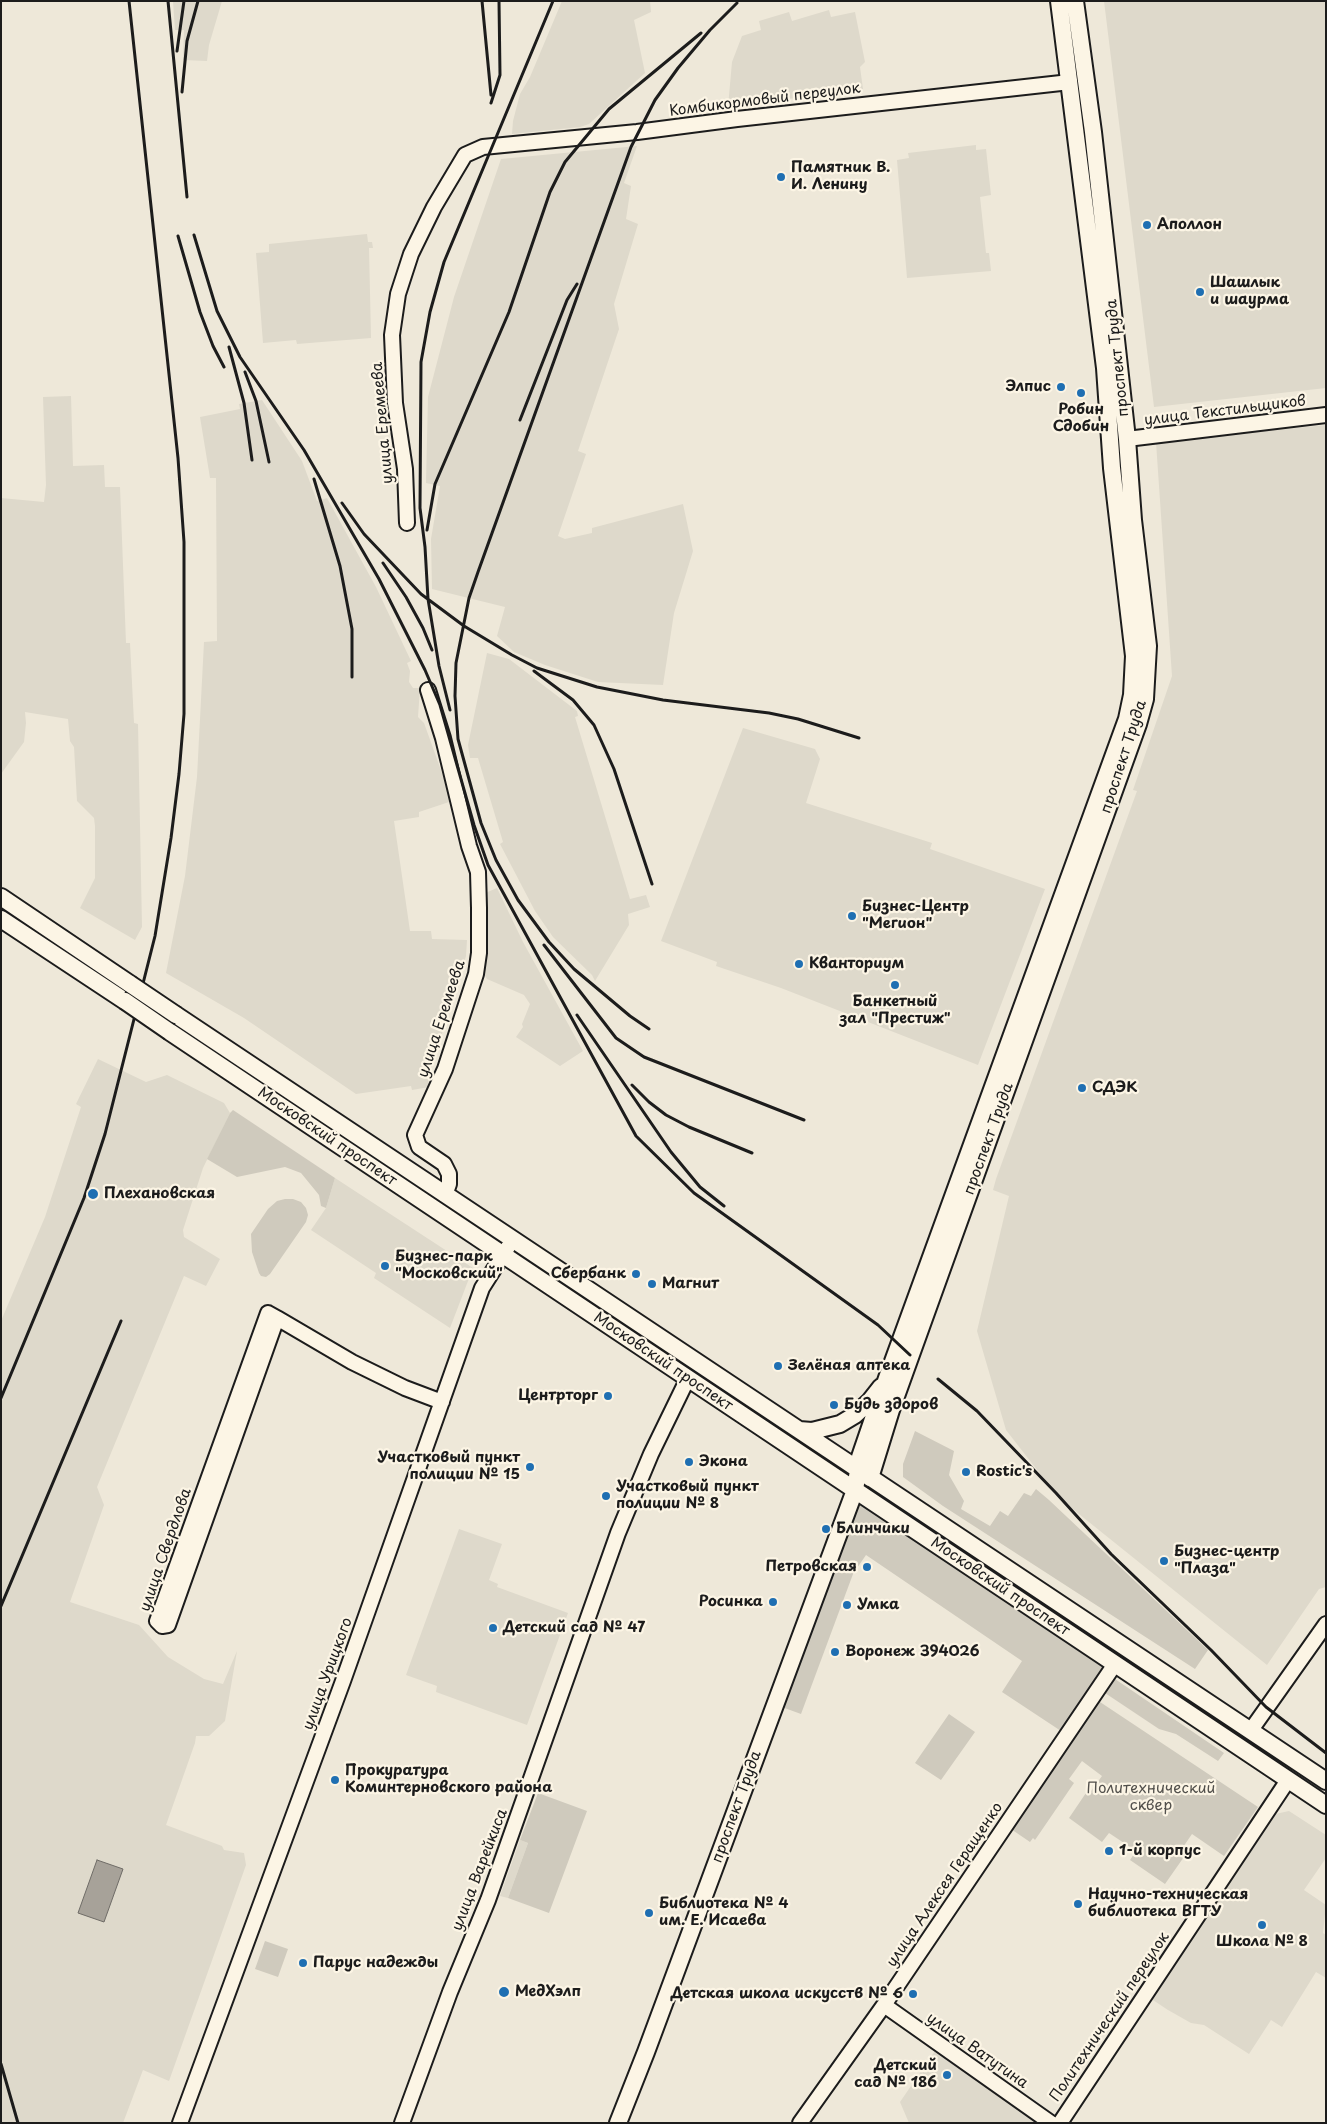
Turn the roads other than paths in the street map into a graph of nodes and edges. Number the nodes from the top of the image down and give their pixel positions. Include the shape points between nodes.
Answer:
1 (1059, 1) edge
2 (1075, 1) edge
3 (1078, 81) junction
4 (465, 155) joint
5 (1326, 416) edge
6 (1128, 439) junction
7 (1110, 441) junction
8 (407, 524) dead end
9 (428, 690) dead end
10 (1091, 836) junction
11 (1, 897) edge
12 (1, 919) edge
13 (445, 1195) junction
14 (512, 1240) junction
15 (502, 1255) junction
16 (272, 1315) junction
17 (688, 1378) junction
18 (887, 1378) junction
19 (442, 1402) junction
20 (799, 1430) junction
21 (864, 1474) junction
22 (855, 1490) junction
23 (1326, 1624) edge
24 (1115, 1664) junction
25 (1251, 1730) junction
26 (1288, 1780) junction
27 (1326, 1781) edge
28 (1326, 1805) edge
29 (884, 2006) junction
30 (180, 2123) edge
31 (402, 2123) edge
32 (618, 2123) edge
33 (800, 2123) edge
34 (1051, 2123) edge
35 (1060, 2123) edge

1 - 3 main road, проспект Труда
2 - 3 main road, проспект Труда
3 - 4 street, Комбикормовый переулок via 483,147
3 - 6 main road, проспект Труда
3 - 7 main road, проспект Труда
4 - 8 street, улица Еремеева via 426,223 398,294 392,335
5 - 6 street, улица Текстильщиков
6 - 7 main road
6 - 10 main road, проспект Труда via 1148,667 1145,699 1138,724
7 - 10 main road, проспект Труда via 1134,656 1128,719
9 - 13 street, улица Еремеева via 478,872 479,953 476,974 445,1069 415,1135 419,1147 444,1164 449,1174
10 - 18 main road, проспект Труда
10 - 21 main road, проспект Труда via 892,1405
11 - 13 main road, Московский проспект, bridge
12 - 15 main road, Московский проспект, bridge
13 - 14 main road, Московский проспект
14 - 15 street, улица Урицкого
14 - 20 main road, Московский проспект
15 - 17 main road, Московский проспект
15 - 19 street, улица Урицкого via 482,1288
16 - 16 street, улица Свердлова via 168,1624 162,1626 157,1622
16 - 19 street via 352,1362
17 - 22 main road, Московский проспект
17 - 31 street, улица Варейкиса via 651,1454 618,1534 488,1900
18 - 20 main road via 870,1401 840,1424 812,1431
18 - 21 main road, проспект Труда via 860,1458
19 - 30 street, улица Урицкого
20 - 21 main road, Московский проспект
21 - 22 main road
21 - 25 main road, Московский проспект
22 - 24 main road, Московский проспект
22 - 32 main road, проспект Труда
23 - 25 street
24 - 26 main road, Московский проспект
24 - 29 street, улица Алексея Геращенко
25 - 27 main road, Московский проспект
26 - 28 main road, Московский проспект
26 - 35 street, Политехнический переулок
29 - 33 street, улица Алексея Геращенко
29 - 34 street, улица Ватутина

